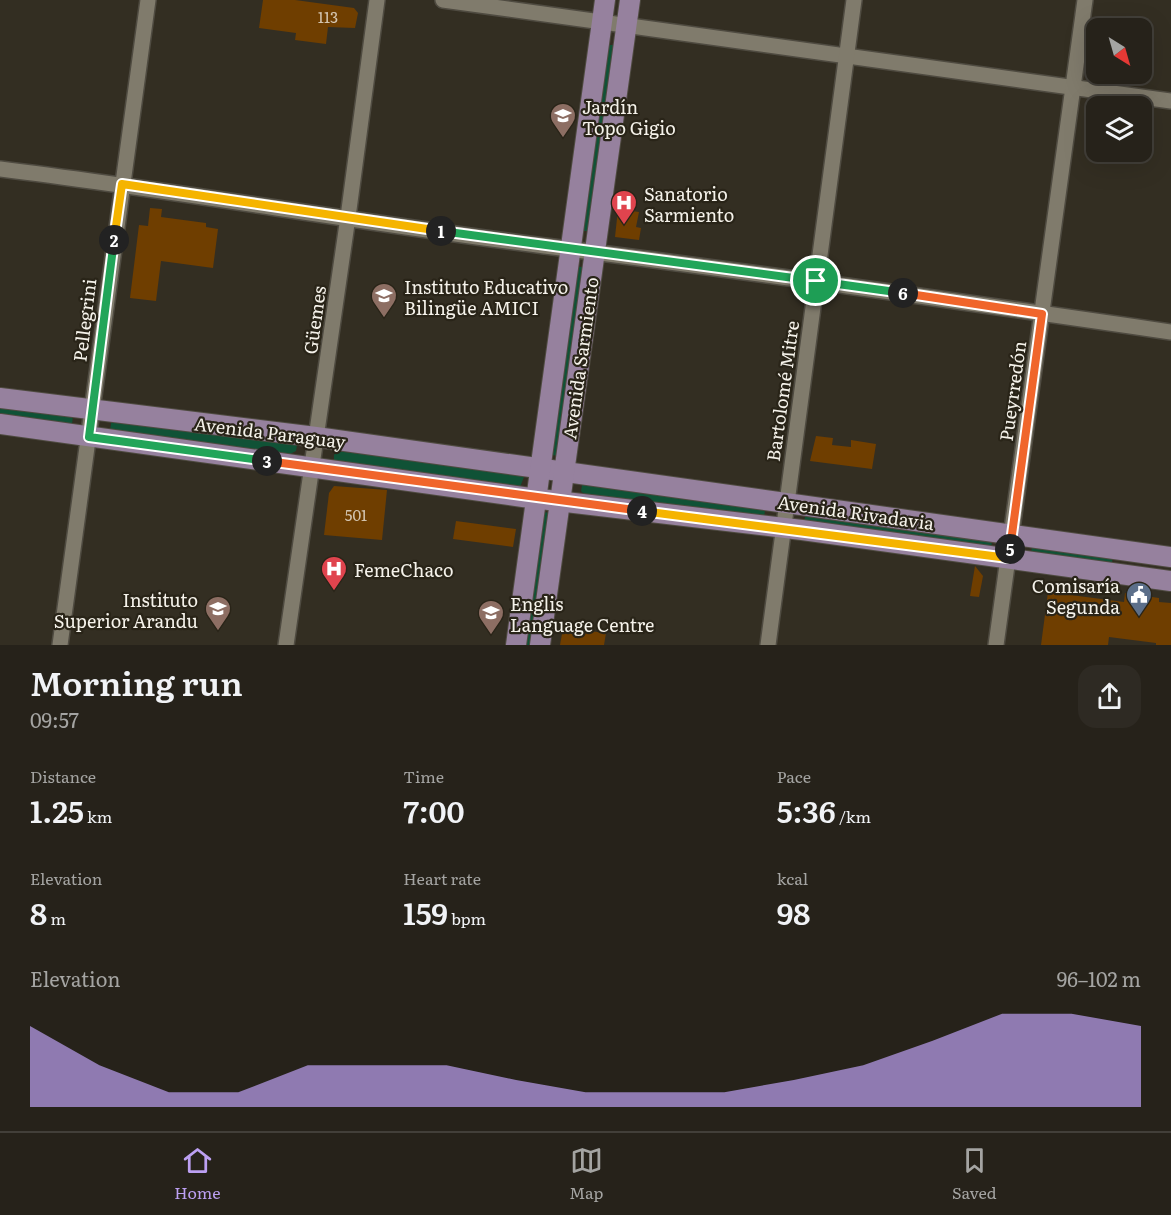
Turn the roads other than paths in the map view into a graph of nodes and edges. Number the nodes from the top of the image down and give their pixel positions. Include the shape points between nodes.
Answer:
1 (148, 0) edge
2 (377, 0) edge
3 (443, 0) edge
4 (605, 0) edge
5 (630, 0) edge
6 (854, 0) edge
7 (1085, 0) edge
8 (602, 22) junction
9 (626, 25) junction
10 (846, 57) junction
11 (1074, 88) junction
12 (1171, 101) edge
13 (0, 169) edge
14 (122, 184) junction
15 (348, 217) junction
16 (570, 249) junction
17 (594, 252) junction
18 (816, 281) junction
19 (1042, 314) junction
20 (1171, 332) edge
21 (0, 398) edge
22 (92, 409) junction
23 (0, 424) edge
24 (89, 437) junction
25 (316, 437) junction
26 (311, 467) junction
27 (540, 469) junction
28 (565, 472) junction
29 (536, 498) junction
30 (561, 501) junction
31 (787, 503) junction
32 (783, 528) junction
33 (1011, 535) junction
34 (1131, 551) junction
35 (1171, 557) edge
36 (1008, 558) junction
37 (1127, 575) junction
38 (1171, 581) edge
39 (60, 645) edge
40 (286, 645) edge
41 (516, 645) edge
42 (540, 645) edge
43 (768, 645) edge
44 (996, 645) edge

1 - 14 street, Pellegrini
2 - 15 street, Güemes
3 - 8 street
4 - 8 main road, Avenida Sarmiento
5 - 9 main road, Avenida Sarmiento
6 - 10 street, Bartolomé Mitre
7 - 11 street, Pueyrredón
8 - 9 street
8 - 16 main road, Avenida Sarmiento
9 - 10 street
9 - 17 main road, Avenida Sarmiento
10 - 11 street
10 - 18 street, Bartolomé Mitre
11 - 12 street
11 - 19 street, Pueyrredón
13 - 14 street
14 - 15 street
14 - 22 street, Pellegrini
15 - 16 street
15 - 25 street, Güemes
16 - 17 street
16 - 27 main road, Avenida Sarmiento
17 - 18 street
17 - 28 main road, Avenida Sarmiento
18 - 19 street
18 - 31 street, Bartolomé Mitre
19 - 20 street
19 - 33 street, Pueyrredón
21 - 22 main road, Avenida Paraguay
22 - 24 street, Pellegrini
22 - 25 main road, Avenida Paraguay
23 - 24 main road, Avenida Paraguay
24 - 26 main road, Avenida Paraguay
24 - 39 street, Pellegrini
25 - 26 street, Güemes
25 - 27 main road, Avenida Paraguay
26 - 29 main road, Avenida Paraguay
26 - 40 street, Güemes
27 - 28 main road, Avenida Rivadavia
27 - 29 main road, Avenida Sarmiento
28 - 30 main road, Avenida Sarmiento
28 - 31 main road, Avenida Rivadavia
29 - 30 main road, Avenida Rivadavia
29 - 41 main road, Avenida Sarmiento
30 - 32 main road, Avenida Rivadavia
30 - 42 main road, Avenida Sarmiento
31 - 32 street, Bartolomé Mitre
31 - 33 main road, Avenida Rivadavia
32 - 36 main road, Avenida Rivadavia
32 - 43 street, Bartolomé Mitre
33 - 34 main road, Avenida Rivadavia
33 - 36 street, Pueyrredón
34 - 35 main road, Avenida Rivadavia
34 - 37 main road
36 - 37 main road, Avenida Rivadavia
36 - 44 street, Pueyrredón
37 - 38 main road, Avenida Rivadavia

